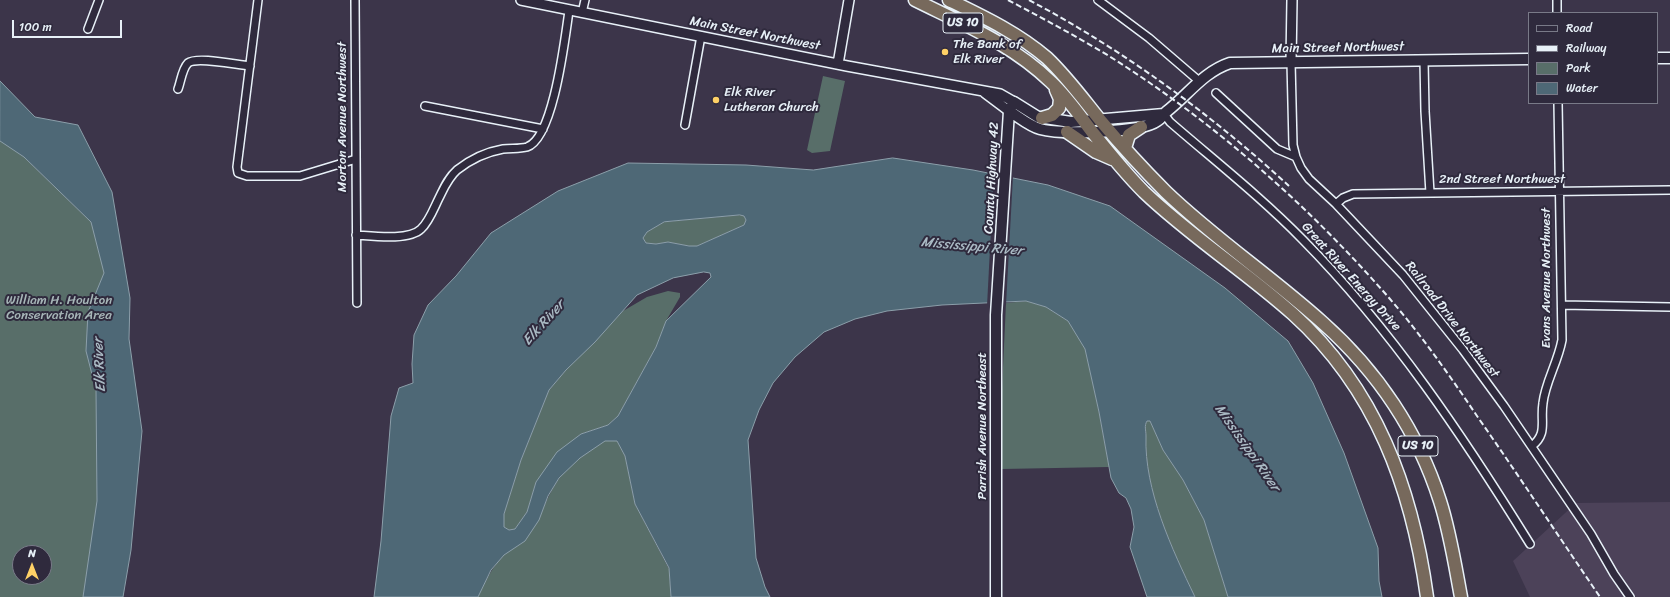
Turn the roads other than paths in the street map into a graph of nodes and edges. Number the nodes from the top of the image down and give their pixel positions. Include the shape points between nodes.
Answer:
1 (98, 0) edge
2 (258, 0) edge
3 (355, 0) edge
4 (521, 0) edge
5 (585, 0) edge
6 (849, 0) edge
7 (915, 0) edge
8 (949, 0) edge
9 (1098, 0) edge
10 (1292, 0) edge
11 (1557, 0) edge
12 (569, 11) junction
13 (1557, 12) edge
14 (582, 13) junction
15 (88, 29) dead end
16 (701, 36) junction
17 (1658, 58) edge
18 (1670, 58) edge
19 (1528, 59) edge
20 (1424, 61) junction
21 (1291, 62) junction
22 (838, 64) junction
23 (250, 66) junction
24 (1199, 81) junction
25 (1053, 83) junction
26 (178, 89) dead end
27 (1216, 93) dead end
28 (1558, 104) edge
29 (425, 106) dead end
30 (1012, 107) junction
31 (1164, 114) junction
32 (1042, 118) junction
33 (1100, 120) junction
34 (1085, 122) junction
35 (1028, 124) junction
36 (685, 125) dead end
37 (1141, 127) junction
38 (543, 130) junction
39 (1109, 130) junction
40 (1008, 132) junction
41 (1067, 132) junction
42 (1092, 132) junction
43 (1125, 148) junction
44 (1296, 157) junction
45 (356, 159) junction
46 (1115, 161) junction
47 (1670, 190) edge
48 (1559, 192) junction
49 (1430, 193) junction
50 (1336, 204) junction
51 (356, 235) junction
52 (1000, 256) joint
53 (357, 303) dead end
54 (1562, 305) junction
55 (1670, 306) edge
56 (1532, 446) junction
57 (1530, 544) dead end
58 (996, 597) edge
59 (1427, 597) edge
60 (1461, 597) edge
61 (1630, 597) edge

1 - 15 street
2 - 23 street
3 - 45 street, Morton Avenue Northwest
4 - 12 street, Main Street Northwest
5 - 14 street
6 - 22 street
7 - 25 highway, US 10 via 997,41 1034,66
8 - 33 highway, US 10 via 1002,26 1032,46 1064,74
9 - 24 street
10 - 21 street
11 - 13 street
12 - 14 street, Main Street Northwest
12 - 38 street via 555,93
14 - 16 street, Main Street Northwest
16 - 22 street, Main Street Northwest
16 - 36 street
17 - 18 main road
19 - 20 main road, Main Street Northwest
20 - 21 main road, Main Street Northwest
20 - 49 street
21 - 24 main road, Main Street Northwest via 1230,64 1212,71
21 - 44 street, Railroad Drive Northwest via 1293,145
22 - 30 street, Main Street Northwest via 1000,94
23 - 26 street via 204,60 191,62 185,68
23 - 45 street via 236,167 238,173 247,176 300,176
24 - 31 main road, Main Street Northwest
25 - 32 highway via 1060,99 1059,108 1052,115
25 - 34 highway, US 10
27 - 44 street via 1278,149
28 - 48 street, Evans Avenue Northwest
29 - 38 street
30 - 32 main road, Main Street Northwest
30 - 35 main road, Main Street Northwest
30 - 40 main road, County Highway 42
31 - 33 main road, Main Street Northwest
31 - 37 main road, Main Street Northwest via 1153,124
31 - 57 street, Great River Energy Drive via 1283,220 1365,307 1415,372
32 - 34 main road, Main Street Northwest
33 - 34 main road, Main Street Northwest
33 - 39 highway, US 10
34 - 42 highway, US 10
35 - 40 main road via 1019,124
35 - 41 main road, Main Street Northwest via 1040,129
37 - 39 main road, Main Street Northwest
37 - 43 highway via 1129,136
38 - 51 street via 530,146 503,149 477,156 456,171 446,183 425,225 417,233 405,236
39 - 42 main road, Main Street Northwest
39 - 43 highway, US 10
40 - 52 main road, County Highway 42
41 - 42 main road, Main Street Northwest
41 - 46 highway via 1096,152
42 - 46 highway, US 10
43 - 60 highway, US 10 via 1197,220 1331,331 1378,383 1415,441 1434,483 1452,547
44 - 50 street, Railroad Drive Northwest via 1309,179
45 - 51 street, Morton Avenue Northwest
46 - 59 highway, US 10 via 1159,206 1294,315 1332,355 1350,379 1378,426 1399,472 1414,524
47 - 48 street, 2nd Street Northwest
48 - 49 street, 2nd Street Northwest
48 - 54 street, Evans Avenue Northwest
49 - 50 street, 2nd Street Northwest via 1353,194
50 - 56 street, Railroad Drive Northwest via 1423,298
51 - 53 street, Morton Avenue Northwest
52 - 58 main road, Parrish Avenue Northeast via 996,315
54 - 55 street
54 - 56 street, Evans Avenue Northwest via 1560,352 1543,402 1542,434
56 - 61 street, Railroad Drive Northwest

